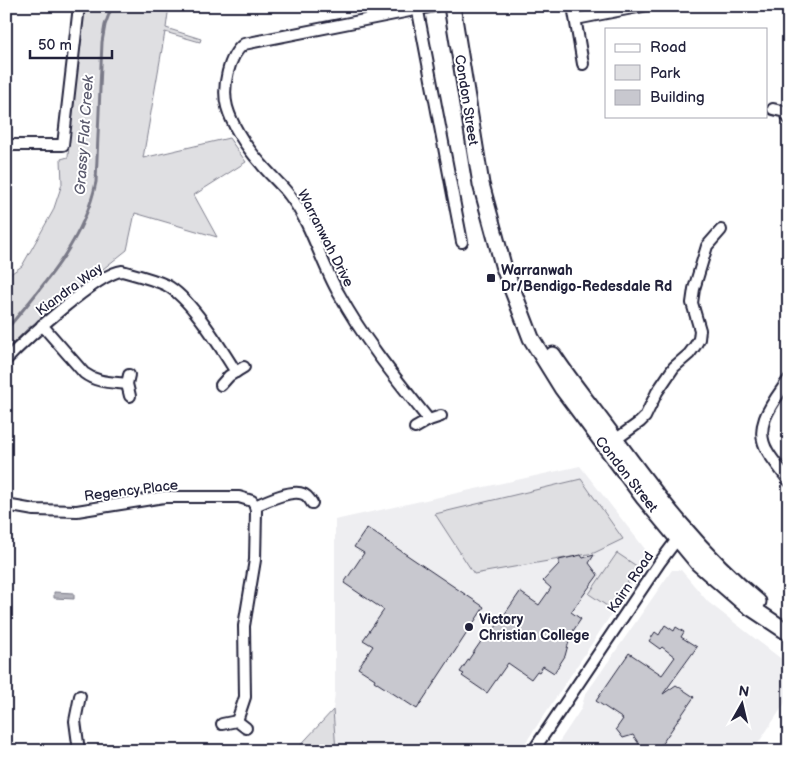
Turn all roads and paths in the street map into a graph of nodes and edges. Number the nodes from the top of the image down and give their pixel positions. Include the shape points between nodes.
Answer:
1 (79, 6) edge
2 (435, 6) edge
3 (452, 6) edge
4 (574, 6) edge
5 (644, 6) edge
6 (418, 8) edge
7 (576, 19) junction
8 (583, 64) dead end
9 (773, 109) dead end
10 (787, 114) edge
11 (6, 145) edge
12 (721, 230) dead end
13 (462, 242) dead end
14 (509, 280) junction
15 (42, 325) junction
16 (6, 360) edge
17 (789, 379) edge
18 (221, 385) dead end
19 (130, 396) dead end
20 (441, 416) dead end
21 (429, 420) junction
22 (415, 428) dead end
23 (616, 440) junction
24 (789, 480) edge
25 (312, 503) dead end
26 (6, 505) edge
27 (256, 506) junction
28 (681, 534) junction
29 (789, 626) edge
30 (789, 633) edge
31 (80, 696) dead end
32 (237, 721) junction
33 (222, 724) dead end
34 (246, 728) dead end
35 (79, 751) edge
36 (533, 751) edge

1 - 11 street via 63,145
2 - 6 street, Warranwah Drive
3 - 14 main road, Condon Street via 481,184
4 - 7 street
5 - 7 street
6 - 13 street
6 - 21 street, Warranwah Drive via 234,46 225,92 231,118 249,149 290,195 338,294 379,356
7 - 8 street
9 - 10 street
12 - 23 street via 707,246 693,293 693,308 700,330 696,346 674,367 640,422
14 - 23 main road, Condon Street via 546,345
14 - 28 main road, Condon Street via 531,338 562,388 639,491
15 - 16 street, Kiandra Way
15 - 18 street, Kiandra Way via 109,275 133,274 167,286 185,300 240,370
15 - 19 street via 90,378 105,382 128,379
17 - 24 street via 767,413 762,431 767,452
20 - 21 street
21 - 22 street
23 - 28 main road, Condon Street
25 - 27 street via 304,494 298,493 273,498
26 - 27 street, Regency Place via 34,510 77,511 173,497 243,498
27 - 32 street via 255,560 244,626 245,697
28 - 29 main road, Condon Street
28 - 30 main road, Condon Street via 698,563 744,603
28 - 36 street, Kairn Road
31 - 35 street via 75,721
32 - 33 street
32 - 34 street

